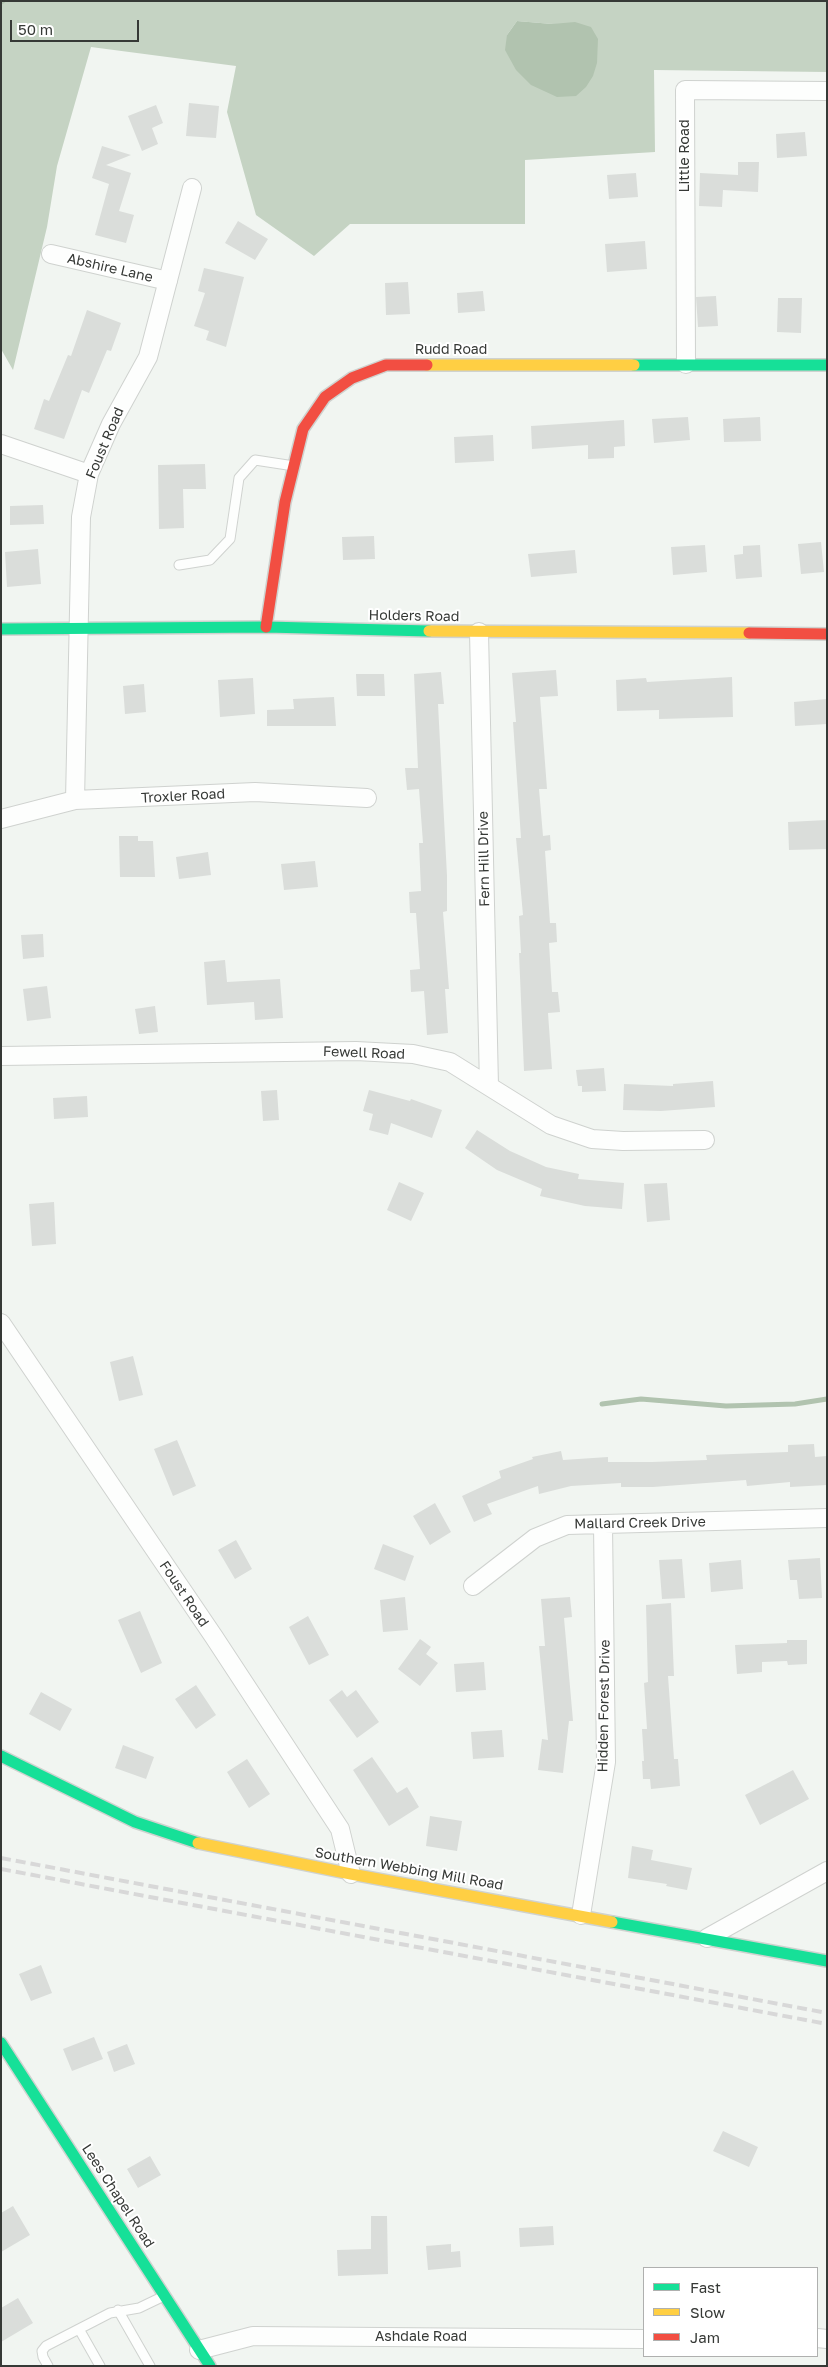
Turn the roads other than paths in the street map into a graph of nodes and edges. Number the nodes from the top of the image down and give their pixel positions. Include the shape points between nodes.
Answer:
1 (827, 91) edge
2 (192, 188) dead end
3 (52, 254) dead end
4 (168, 281) junction
5 (686, 364) junction
6 (827, 365) edge
7 (1, 444) edge
8 (294, 466) junction
9 (89, 474) junction
10 (179, 565) dead end
11 (266, 627) junction
12 (1, 629) edge
13 (78, 630) junction
14 (479, 632) junction
15 (827, 634) edge
16 (367, 798) dead end
17 (75, 800) junction
18 (1, 819) edge
19 (1, 1056) edge
20 (489, 1086) junction
21 (705, 1140) dead end
22 (1, 1322) edge
23 (827, 1518) edge
24 (603, 1525) junction
25 (473, 1586) dead end
26 (1, 1756) edge
27 (827, 1871) edge
28 (351, 1874) junction
29 (581, 1915) junction
30 (707, 1938) junction
31 (827, 1961) edge
32 (1, 2043) edge
33 (164, 2296) junction
34 (118, 2310) junction
35 (79, 2329) junction
36 (643, 2339) edge
37 (200, 2350) junction
38 (48, 2366) edge
39 (100, 2366) edge
40 (150, 2366) edge
41 (210, 2366) edge

1 - 5 street, Little Road via 685,90
2 - 4 street, Foust Road
3 - 4 street, Abshire Lane
4 - 9 street, Foust Road via 148,357 110,424
5 - 6 street, Rudd Road
5 - 8 street, Rudd Road via 386,365 352,378 325,397 303,429
7 - 9 street
8 - 10 lane via 255,460 239,478 230,539 210,560
8 - 11 street, Rudd Road via 285,502
9 - 13 street, Foust Road via 81,517
11 - 13 street, Holders Road
11 - 14 street, Holders Road
12 - 13 street, Holders Road
13 - 17 street, Foust Road
14 - 15 street, Holders Road
14 - 20 street, Fern Hill Drive
16 - 17 street, Troxler Road via 255,792
17 - 18 street, Troxler Road
19 - 20 street, Fewell Road via 356,1051 413,1054 450,1062
20 - 21 street, Fewell Road via 551,1124 592,1139
22 - 28 street, Foust Road via 340,1829
23 - 24 street, Mallard Creek Drive
24 - 25 street, Mallard Creek Drive via 567,1525 535,1538
24 - 29 street, Hidden Forest Drive via 606,1762
26 - 28 street, Southern Webbing Mill Road via 135,1822 190,1841
27 - 30 street
28 - 29 street, Southern Webbing Mill Road
29 - 30 street, Southern Webbing Mill Road
30 - 31 street, Southern Webbing Mill Road
32 - 33 street, Lees Chapel Road
33 - 34 lane via 139,2308
33 - 37 street, Lees Chapel Road
34 - 35 lane
34 - 40 lane
35 - 38 lane via 46,2346 42,2351
35 - 39 lane
36 - 37 street, Ashdale Road via 253,2336
37 - 41 street, Lees Chapel Road

